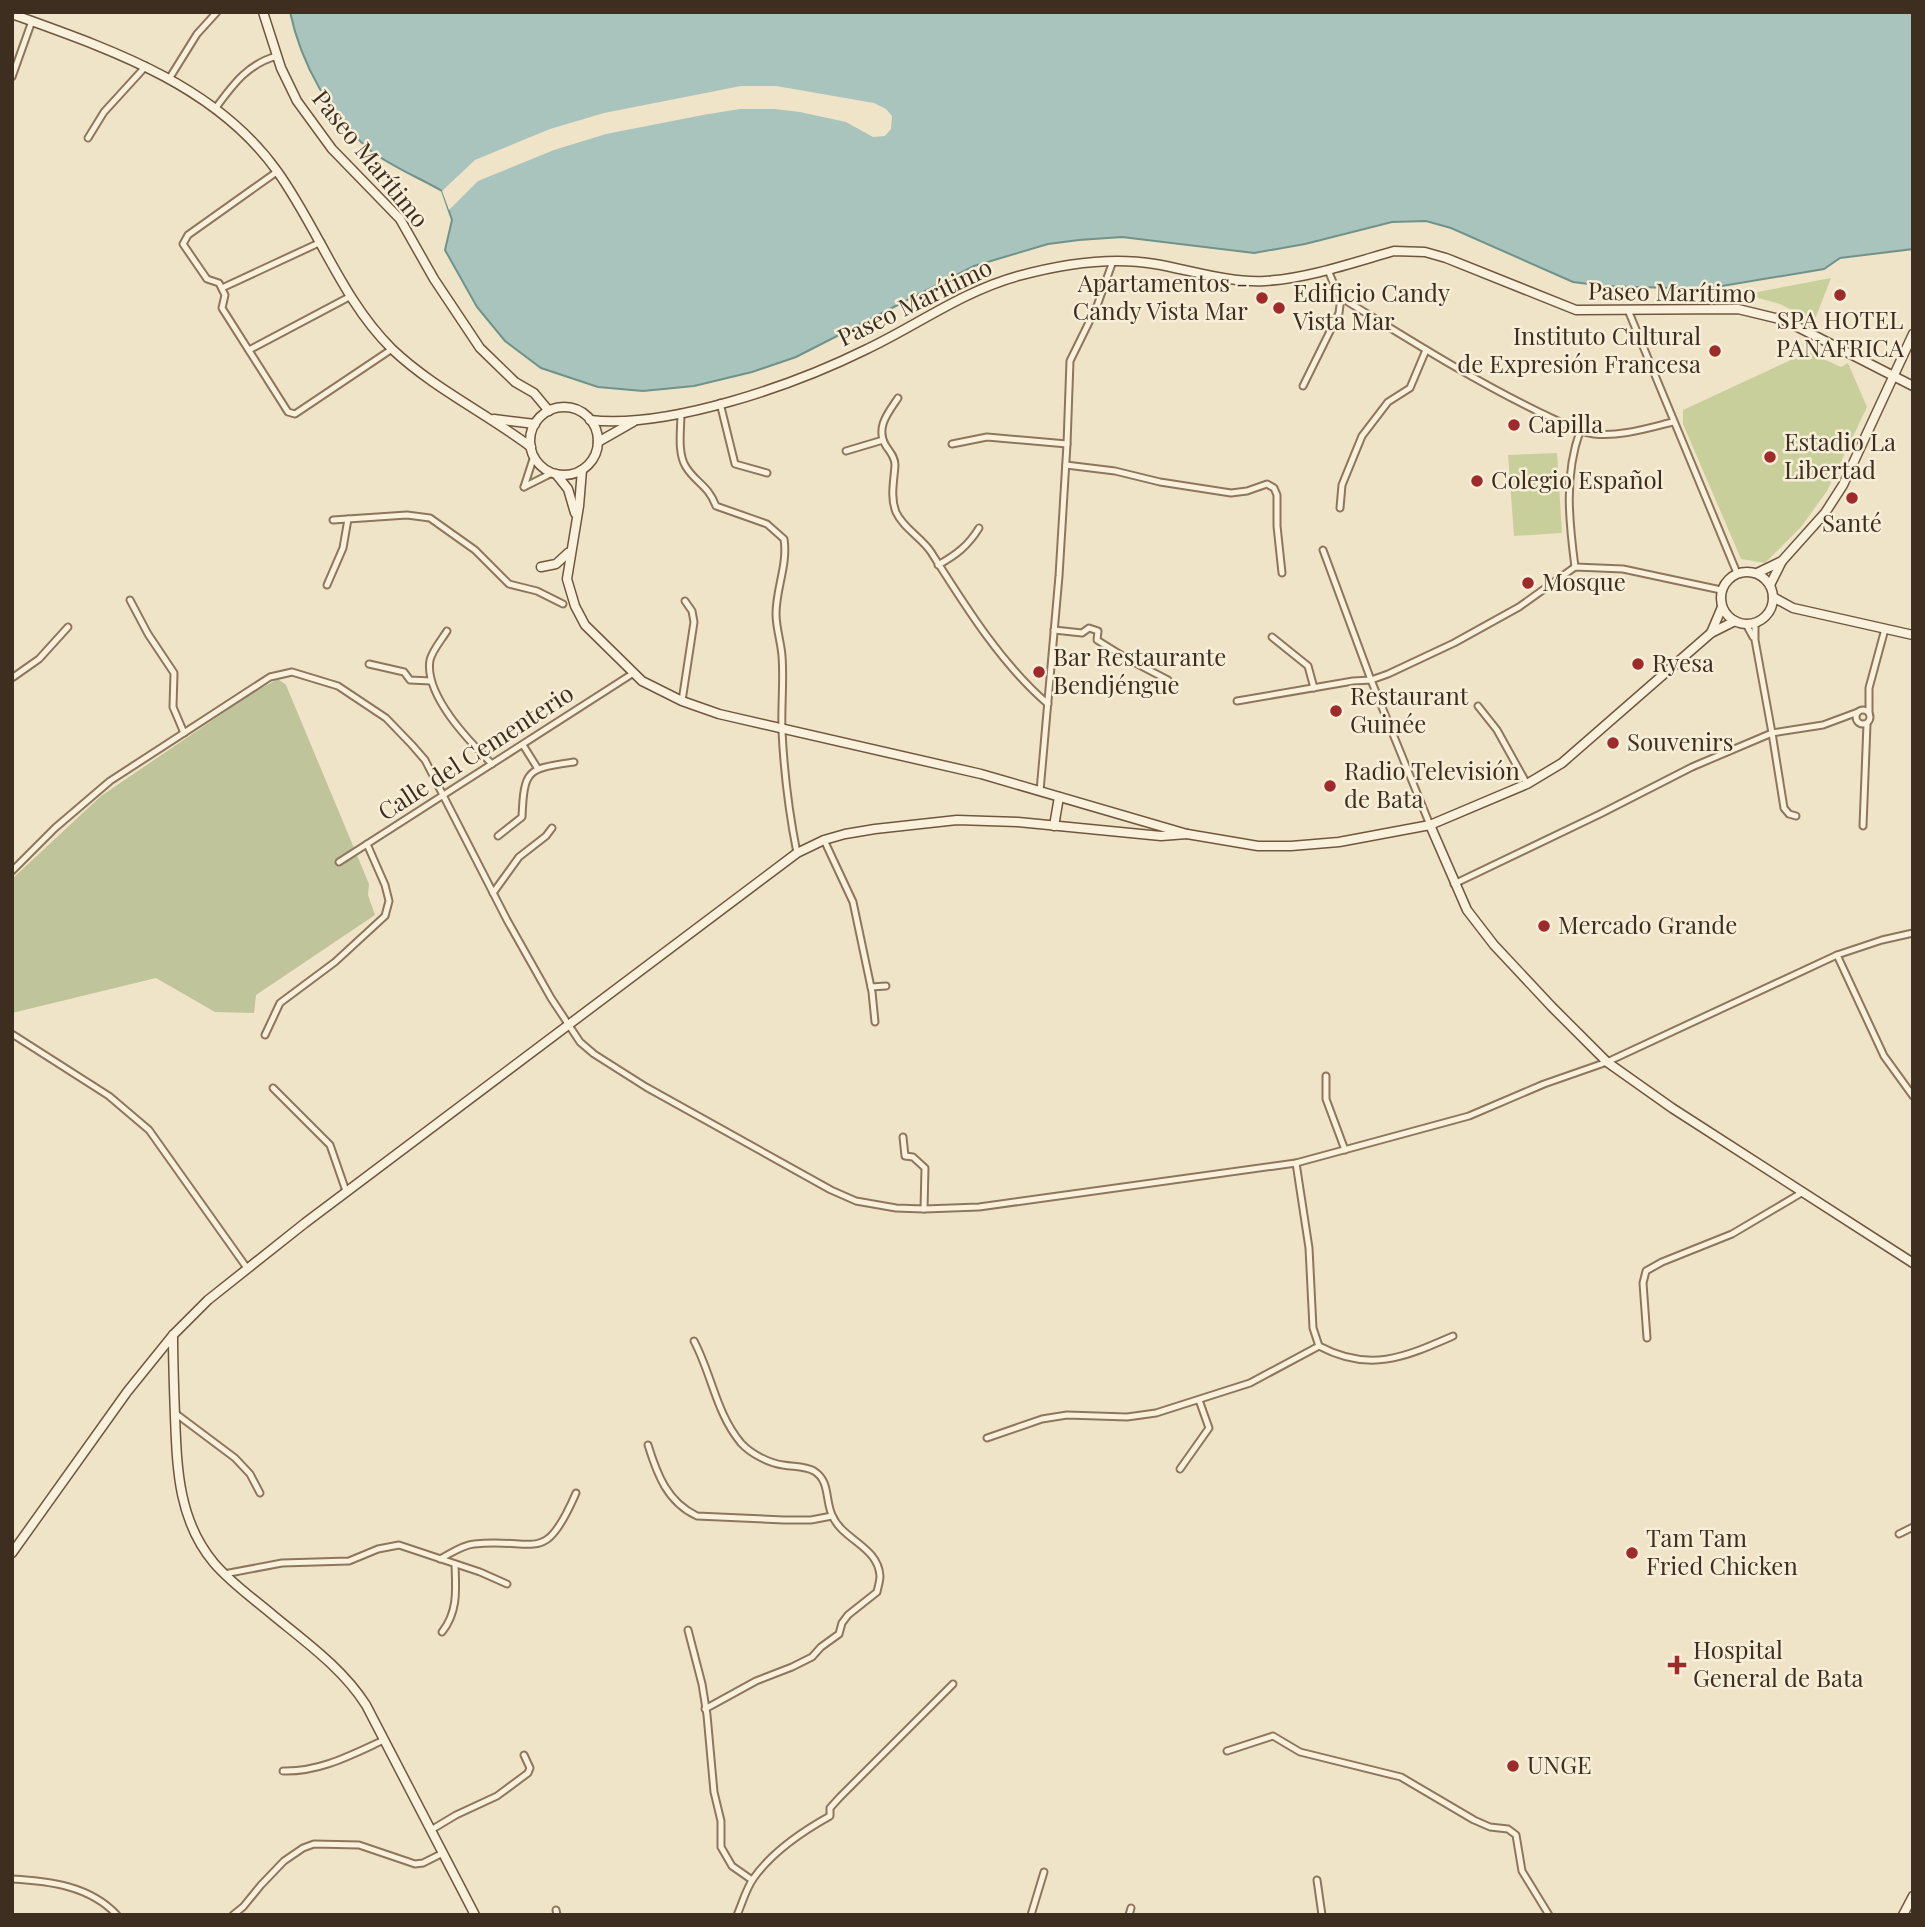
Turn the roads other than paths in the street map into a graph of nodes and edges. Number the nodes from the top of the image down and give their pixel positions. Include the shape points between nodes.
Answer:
1 (217, 12) edge
2 (263, 12) edge
3 (12, 14) edge
4 (32, 21) junction
5 (276, 56) junction
6 (146, 66) junction
7 (12, 77) edge
8 (169, 79) junction
9 (215, 109) junction
10 (88, 138) dead end
11 (278, 171) junction
12 (321, 242) junction
13 (1113, 261) junction
14 (1328, 270) junction
15 (222, 288) junction
16 (351, 296) junction
17 (1341, 297) junction
18 (1628, 310) junction
19 (1913, 334) edge
20 (392, 349) junction
21 (249, 350) junction
22 (1426, 350) junction
23 (1894, 376) junction
24 (1303, 386) dead end
25 (1913, 386) edge
26 (898, 398) dead end
27 (720, 404) junction
28 (548, 411) junction
29 (681, 412) junction
30 (488, 417) junction
31 (639, 419) junction
32 (590, 420) junction
33 (1673, 422) junction
34 (535, 424) junction
35 (1580, 431) junction
36 (883, 440) junction
37 (598, 442) junction
38 (952, 444) dead end
39 (1068, 444) junction
40 (531, 447) junction
41 (846, 451) dead end
42 (534, 456) junction
43 (1066, 465) junction
44 (582, 470) junction
45 (767, 473) dead end
46 (554, 474) junction
47 (1340, 508) dead end
48 (576, 516) junction
49 (348, 519) junction
50 (333, 520) dead end
51 (979, 528) dead end
52 (1323, 550) dead end
53 (570, 551) junction
54 (1782, 561) junction
55 (938, 565) junction
56 (541, 567) dead end
57 (1575, 567) junction
58 (1282, 573) dead end
59 (1737, 573) junction
60 (1757, 573) junction
61 (327, 585) dead end
62 (1770, 585) junction
63 (1721, 590) junction
64 (1773, 597) junction
65 (130, 600) dead end
66 (685, 601) dead end
67 (563, 604) dead end
68 (1722, 607) junction
69 (1793, 608) junction
70 (1770, 609) junction
71 (1735, 621) junction
72 (1750, 623) junction
73 (68, 627) dead end
74 (1885, 629) junction
75 (1054, 630) junction
76 (447, 631) dead end
77 (1712, 633) junction
78 (1913, 635) edge
79 (1272, 637) dead end
80 (369, 664) dead end
81 (632, 674) junction
82 (12, 678) edge
83 (1168, 680) dead end
84 (1371, 680) junction
85 (431, 681) junction
86 (1314, 688) junction
87 (1868, 694) junction
88 (682, 701) junction
89 (1237, 701) dead end
90 (1048, 704) junction
91 (1478, 706) dead end
92 (1859, 711) junction
93 (1869, 713) junction
94 (1842, 719) junction
95 (1858, 722) junction
96 (1867, 724) junction
97 (782, 727) junction
98 (184, 733) junction
99 (1772, 733) junction
100 (523, 745) junction
101 (574, 762) dead end
102 (492, 764) junction
103 (538, 769) junction
104 (1527, 784) junction
105 (1040, 791) junction
106 (443, 796) junction
107 (1059, 797) junction
108 (1796, 816) dead end
109 (1430, 825) junction
110 (1054, 826) junction
111 (1863, 827) dead end
112 (552, 828) dead end
113 (1187, 834) junction
114 (498, 836) dead end
115 (824, 840) junction
116 (367, 844) junction
117 (797, 853) junction
118 (339, 862) dead end
119 (12, 871) edge
120 (1454, 884) junction
121 (494, 893) junction
122 (1913, 933) edge
123 (1837, 955) junction
124 (886, 986) dead end
125 (871, 987) junction
126 (875, 1023) dead end
127 (569, 1025) junction
128 (12, 1034) edge
129 (265, 1035) dead end
130 (1607, 1062) junction
131 (1326, 1076) dead end
132 (273, 1088) dead end
133 (1913, 1096) edge
134 (903, 1137) dead end
135 (1345, 1150) junction
136 (1296, 1163) junction
137 (346, 1191) junction
138 (1803, 1192) junction
139 (924, 1209) junction
140 (1913, 1263) edge
141 (247, 1268) junction
142 (173, 1335) junction
143 (1453, 1336) dead end
144 (1647, 1338) dead end
145 (694, 1341) dead end
146 (1319, 1346) junction
147 (1199, 1400) junction
148 (175, 1413) junction
149 (987, 1438) dead end
150 (648, 1445) dead end
151 (1180, 1469) dead end
152 (260, 1493) dead end
153 (576, 1493) dead end
154 (832, 1516) junction
155 (1913, 1527) edge
156 (1899, 1534) dead end
157 (12, 1553) edge
158 (440, 1559) junction
159 (455, 1565) junction
160 (224, 1574) junction
161 (507, 1584) dead end
162 (688, 1630) dead end
163 (442, 1633) dead end
164 (953, 1684) dead end
165 (705, 1709) junction
166 (384, 1740) junction
167 (1227, 1751) dead end
168 (524, 1755) dead end
169 (283, 1771) dead end
170 (431, 1830) junction
171 (443, 1853) junction
172 (1044, 1872) dead end
173 (12, 1879) edge
174 (752, 1880) junction
175 (1317, 1880) dead end
176 (1913, 1896) edge
177 (117, 1915) edge
178 (233, 1915) edge
179 (475, 1915) edge
180 (737, 1915) edge
181 (1031, 1915) edge
182 (1322, 1915) edge
183 (1549, 1915) edge
184 (1903, 1915) edge

1 - 8 street
2 - 5 main road, Paseo Marítimo
3 - 4 main road
4 - 6 main road
4 - 7 street
5 - 9 street via 248,69
5 - 28 main road, Paseo Marítimo via 297,101 332,149 400,219 480,348 514,382 534,393
6 - 8 main road
6 - 10 street via 104,112
8 - 9 main road
9 - 11 main road
11 - 12 main road
11 - 15 street via 184,240 207,279
12 - 15 street
12 - 16 main road
13 - 14 main road, Paseo Marítimo via 1262,281
13 - 27 main road, Paseo Marítimo via 1016,276 865,351 780,387
13 - 39 street via 1070,361
14 - 17 street
14 - 18 main road, Paseo Marítimo via 1394,251 1425,252 1576,310
15 - 21 street via 222,308
16 - 20 main road
16 - 21 street
17 - 22 street
17 - 24 street via 1339,313
18 - 23 main road, Paseo Marítimo via 1738,309 1764,314
18 - 33 street
19 - 23 main road
20 - 21 street via 295,414 288,412
20 - 30 main road
22 - 35 street
22 - 47 street via 1410,388 1388,402 1362,436 1342,485
23 - 25 main road, Paseo Marítimo
23 - 54 main road via 1843,485
26 - 36 street via 884,417
27 - 29 main road, Paseo Marítimo
27 - 45 street via 735,464
28 - 32 main road via 573,409
28 - 34 main road
29 - 31 main road, Paseo Marítimo
29 - 97 street via 685,463 711,492 716,506 767,524 784,539 786,557 776,610 782,653
30 - 34 main road
30 - 40 main road
31 - 32 main road, Paseo Marítimo
31 - 37 main road, Paseo Marítimo
32 - 37 main road
33 - 35 street via 1621,433
33 - 59 street
34 - 40 main road
35 - 57 street via 1569,494
36 - 41 street
36 - 55 street via 895,462 896,513
37 - 44 main road via 594,458
38 - 39 street via 986,437
39 - 43 street
40 - 42 main road
42 - 46 main road
42 - 46 street via 524,487
43 - 58 street via 1231,493 1267,484 1277,495
43 - 75 street
44 - 46 main road
44 - 48 main road
46 - 48 main road via 572,497
48 - 53 main road
49 - 50 street
49 - 61 street via 343,548
49 - 67 street via 430,518 475,550 509,584 537,590
51 - 55 street via 970,543
52 - 84 street
53 - 56 main road via 561,561
53 - 81 main road via 567,579 575,606 585,625
54 - 60 main road
54 - 62 main road
55 - 90 street via 1023,681
57 - 63 street via 1623,569
57 - 84 street via 1498,619
59 - 60 main road
59 - 63 main road
60 - 62 main road
62 - 64 main road
63 - 68 main road
64 - 69 main road
64 - 70 main road
65 - 98 street via 174,673 173,707
66 - 88 street via 694,622
68 - 71 main road
68 - 77 main road
69 - 70 main road
69 - 74 main road
70 - 72 main road via 1764,618
71 - 72 main road
71 - 77 main road
72 - 99 street
73 - 82 street via 39,659
74 - 78 main road
74 - 87 street
75 - 83 street via 1098,631 1097,640
75 - 90 street
76 - 85 street via 430,659
77 - 104 main road via 1562,763
79 - 86 street via 1308,666
80 - 85 street via 404,672 410,680
81 - 88 main road
81 - 100 street, Calle del Cementerio
84 - 86 street
84 - 109 street
85 - 102 street via 457,728
86 - 89 street
87 - 92 street
87 - 93 street
88 - 97 main road
90 - 105 street
91 - 104 street
92 - 93 street
92 - 94 street
92 - 95 street
93 - 96 street
94 - 95 street
94 - 99 street
95 - 96 street
96 - 111 street
97 - 105 main road
97 - 117 street
98 - 106 street via 270,677 292,672 309,676 338,686 386,718 425,760
98 - 119 street via 92,795
99 - 108 street via 1784,808
99 - 120 street via 1692,767
100 - 102 street, Calle del Cementerio
100 - 103 street
101 - 103 street
102 - 106 street, Calle del Cementerio
103 - 114 street via 530,773 523,788 522,817
104 - 109 main road
105 - 107 main road
106 - 116 street, Calle del Cementerio
106 - 121 street
107 - 110 main road
107 - 113 main road
109 - 113 main road via 1291,846 1258,846
109 - 120 main road
110 - 113 main road via 1161,836
110 - 115 main road via 957,820 875,828
112 - 121 street via 519,858
115 - 117 main road
115 - 125 street via 853,902
116 - 118 street, Calle del Cementerio
116 - 129 street via 390,901 386,916 280,1003
117 - 127 main road
120 - 130 main road via 1494,945
121 - 127 street
122 - 123 street
123 - 130 street
123 - 133 street via 1884,1056
124 - 125 street
125 - 126 street
127 - 137 main road
127 - 139 street via 580,1042 621,1071 831,1190 856,1200
128 - 141 street via 141,1122
130 - 135 street via 1469,1116
130 - 138 main road
131 - 135 street via 1326,1099
132 - 137 street via 330,1145
134 - 139 street via 905,1156 925,1168
135 - 136 street
136 - 139 street via 979,1207
136 - 146 street via 1309,1248 1312,1328
137 - 141 main road
138 - 140 main road
138 - 144 street via 1731,1234 1646,1271
141 - 142 main road
142 - 148 main road
142 - 157 main road
143 - 146 street via 1385,1360 1351,1357
145 - 154 street via 721,1413 744,1446 774,1463 812,1470 820,1476
146 - 147 street via 1250,1382
147 - 149 street via 1127,1417 1042,1419
147 - 151 street via 1209,1427
148 - 152 street via 234,1458
148 - 160 main road via 184,1506 203,1547
150 - 154 street via 669,1493 684,1510 697,1516 784,1520
153 - 158 street via 549,1539 528,1546 474,1544
154 - 165 street via 843,1532 870,1553 880,1575 877,1592 848,1615 839,1634 812,1657
155 - 156 street
158 - 159 street
158 - 160 street via 399,1545 349,1561 282,1563
159 - 161 street
159 - 163 street via 455,1604
160 - 166 main road via 354,1686
162 - 165 street
164 - 174 street via 835,1802 830,1816 810,1827
165 - 174 street via 721,1847 732,1866
166 - 169 street via 317,1768
166 - 170 main road
167 - 183 street via 1273,1736 1300,1752 1401,1777 1474,1820 1508,1829 1516,1835 1522,1871
168 - 170 street via 530,1768 512,1786
170 - 171 main road
171 - 178 street via 415,1864 359,1845 314,1844 284,1861
171 - 179 main road
172 - 181 street
173 - 177 street via 36,1880 97,1896
174 - 180 street
175 - 182 street
176 - 184 main road

